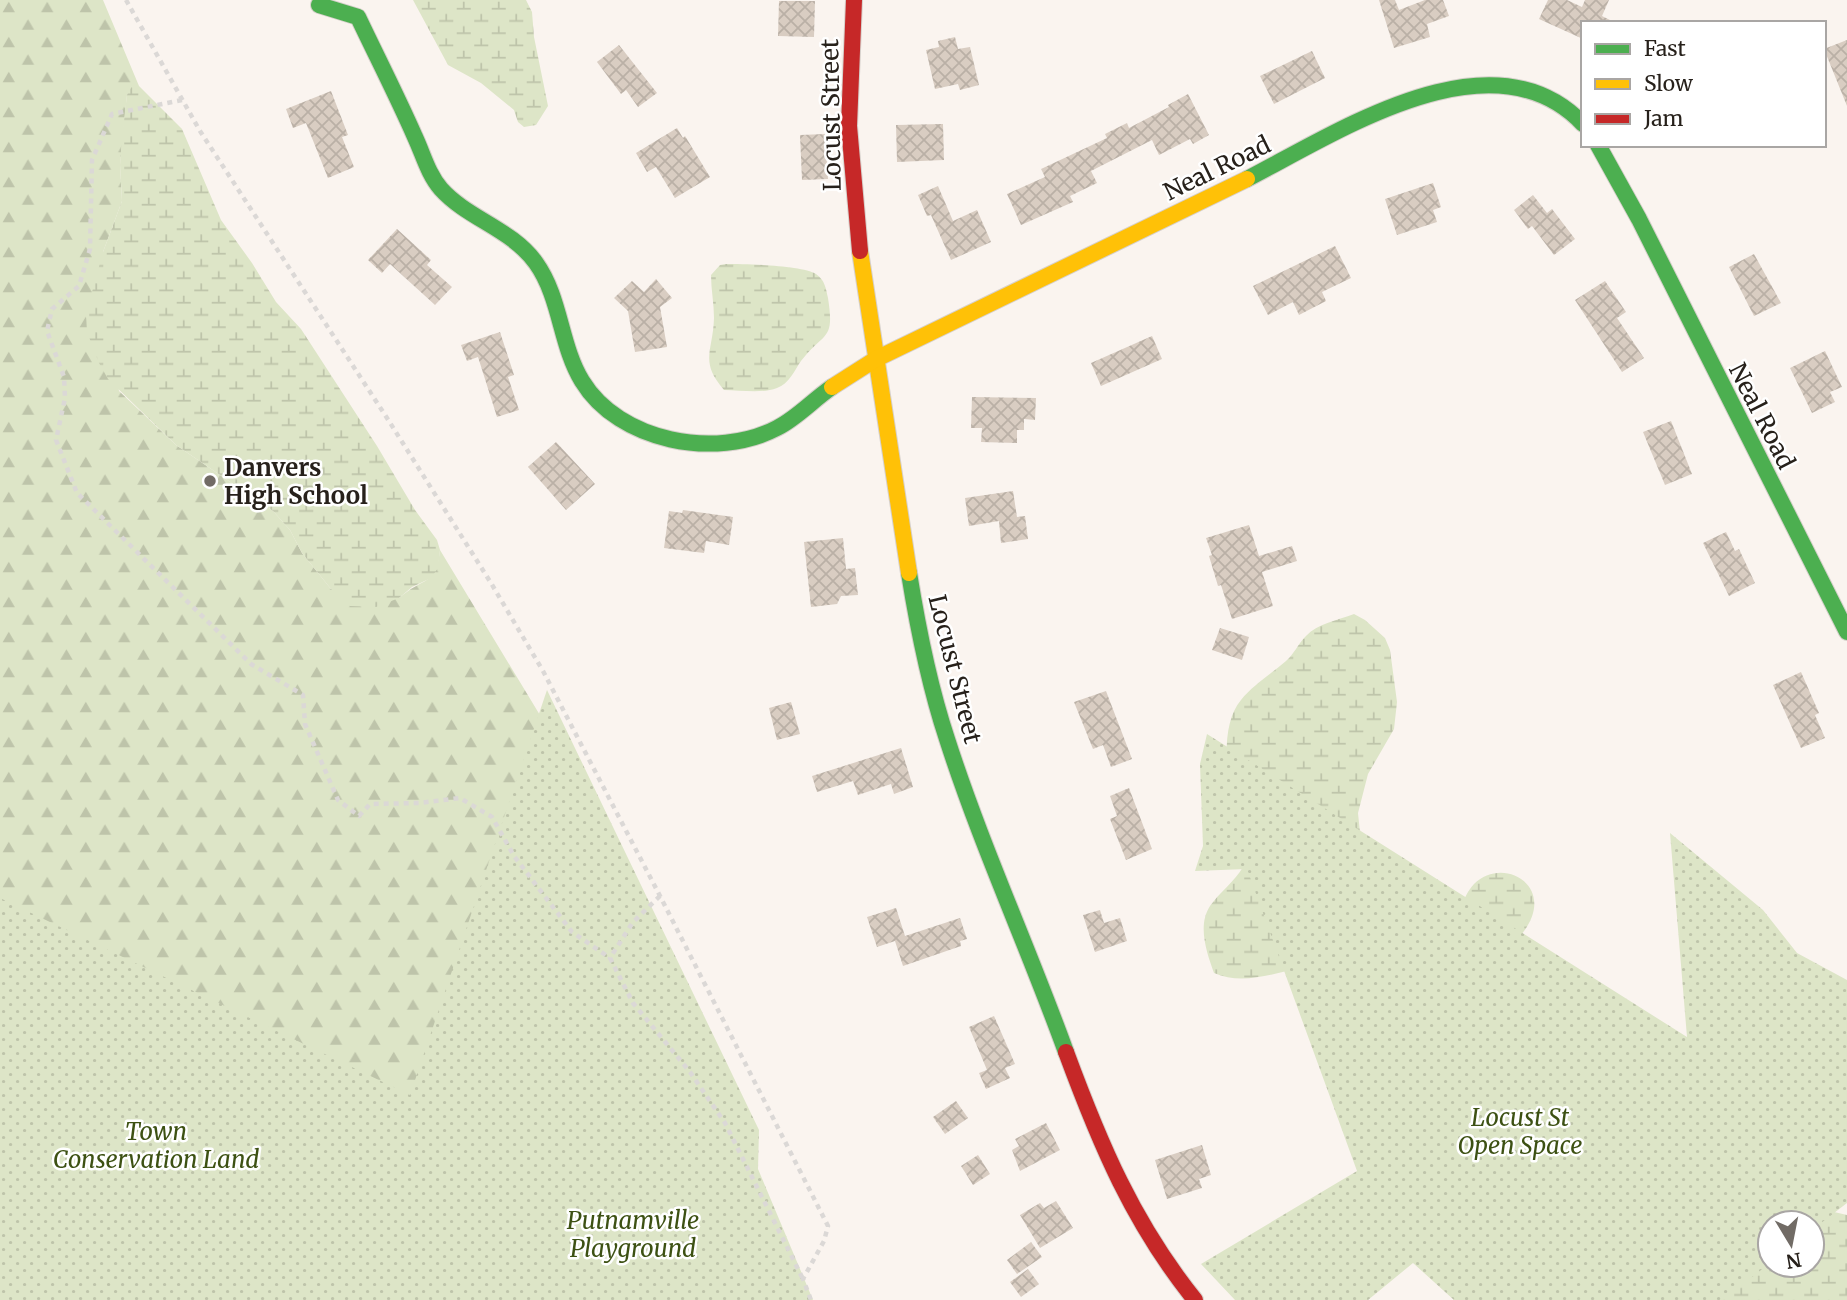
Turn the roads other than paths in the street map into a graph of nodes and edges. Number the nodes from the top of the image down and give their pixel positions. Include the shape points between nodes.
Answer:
1 (854, 0) edge
2 (319, 5) dead end
3 (1581, 122) edge
4 (1599, 147) edge
5 (876, 359) junction
6 (1847, 632) edge
7 (1195, 1300) edge

1 - 5 street, Locust Street via 850,143 857,234
2 - 5 street, Neal Road via 358,17 439,187 535,261 550,286 582,382 601,407 626,423 690,443 748,438 775,429
3 - 5 street, Neal Road via 1545,96 1518,86 1471,85 1429,93 1371,114
4 - 6 street, Neal Road
5 - 7 street, Locust Street via 915,619 935,702 963,785 1126,1198 1173,1285

